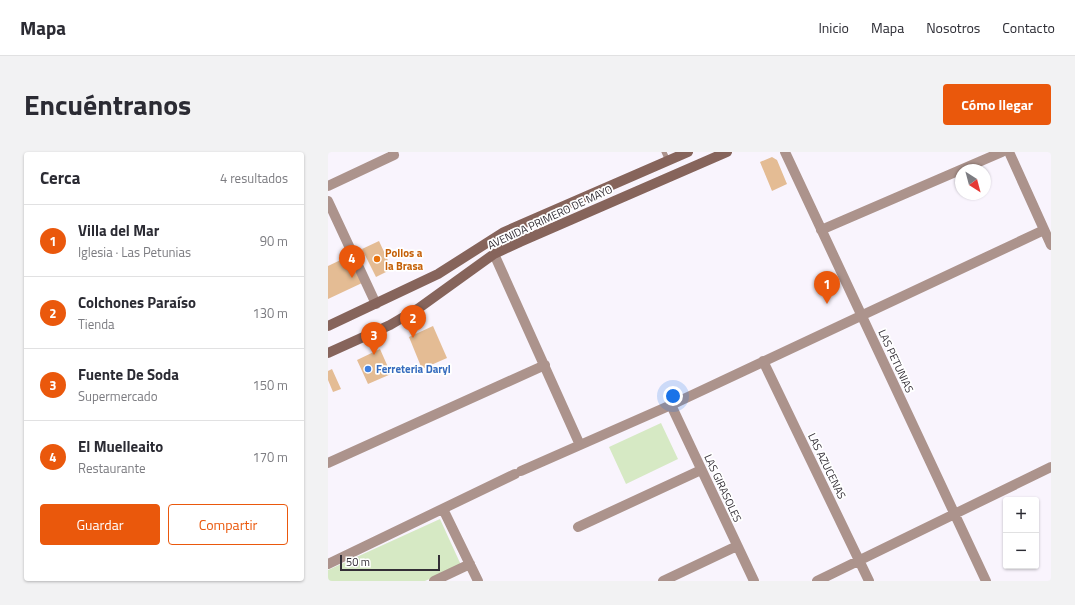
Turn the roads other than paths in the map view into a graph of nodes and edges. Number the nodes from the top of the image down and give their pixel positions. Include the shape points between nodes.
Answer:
1 (393, 152) edge
2 (688, 152) edge
3 (727, 152) edge
4 (785, 152) edge
5 (1002, 152) edge
6 (1009, 152) edge
7 (666, 156) edge
8 (328, 186) edge
9 (328, 201) edge
10 (822, 230) junction
11 (1044, 230) junction
12 (1051, 245) edge
13 (494, 254) junction
14 (376, 304) junction
15 (862, 315) junction
16 (328, 326) edge
17 (328, 353) edge
18 (764, 361) junction
19 (545, 365) junction
20 (670, 405) junction
21 (580, 445) junction
22 (328, 463) edge
23 (1051, 467) edge
24 (701, 470) junction
25 (443, 509) junction
26 (955, 515) junction
27 (578, 527) dead end
28 (737, 546) junction
29 (859, 561) junction
30 (328, 564) edge
31 (470, 564) junction
32 (434, 581) edge
33 (478, 581) edge
34 (663, 581) edge
35 (754, 581) edge
36 (818, 581) edge
37 (869, 581) edge
38 (986, 581) edge

1 - 8 street via 394,154
2 - 7 street, AVENIDA PRIMERO DE MAYO
3 - 13 street, AVENIDA PRIMERO DE MAYO
4 - 10 street, LAS PETUNIAS
5 - 10 street
6 - 11 street
7 - 14 street, AVENIDA PRIMERO DE MAYO via 504,232 438,274
9 - 14 street
10 - 15 street, LAS PETUNIAS
11 - 12 street
11 - 15 street
13 - 17 street, AVENIDA PRIMERO DE MAYO via 419,308 390,325
13 - 19 street
14 - 16 street, AVENIDA PRIMERO DE MAYO
15 - 18 street
15 - 26 street, LAS PETUNIAS
18 - 20 street
18 - 29 street, LAS AZUCENAS
19 - 21 street
19 - 22 street
20 - 21 street
20 - 24 street, LAS GIRASOLES
21 - 25 street
23 - 26 street
24 - 27 street
24 - 28 street, LAS GIRASOLES
25 - 30 street
25 - 31 street
26 - 29 street
26 - 38 street, LAS PETUNIAS
28 - 34 street
28 - 35 street, LAS GIRASOLES
29 - 36 street
29 - 37 street, LAS AZUCENAS
31 - 32 street
31 - 33 street

